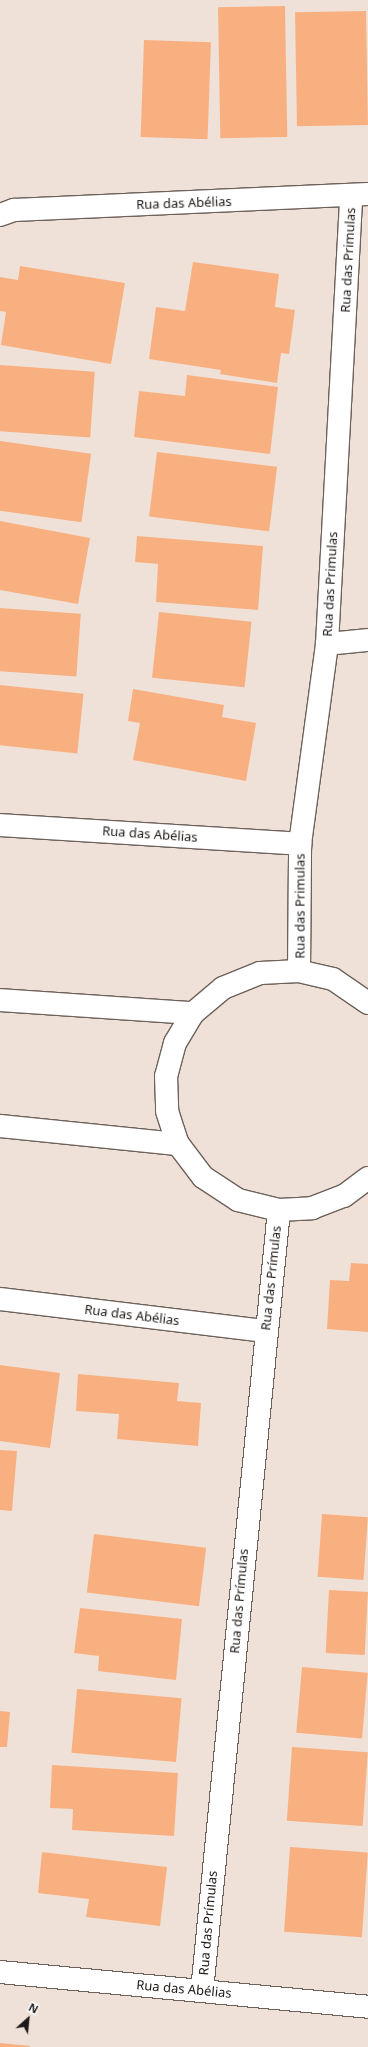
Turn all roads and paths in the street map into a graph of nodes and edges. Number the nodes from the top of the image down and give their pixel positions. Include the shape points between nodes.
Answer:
1 (360, 195) edge
2 (0, 215) edge
3 (368, 640) edge
4 (327, 644) junction
5 (0, 825) edge
6 (300, 844) junction
7 (299, 971) junction
8 (0, 1000) edge
9 (368, 1003) edge
10 (193, 1013) junction
11 (0, 1126) edge
12 (178, 1144) junction
13 (368, 1178) edge
14 (279, 1210) junction
15 (0, 1300) edge
16 (265, 1331) junction
17 (0, 1972) edge
18 (202, 1991) junction
19 (368, 2007) edge

1 - 2 street, Rua das Abélias via 14,210
1 - 4 street, Rua das Primulas
3 - 4 street
4 - 6 street, Rua das Primulas
5 - 6 street, Rua das Abélias
6 - 7 street, Rua das Primulas
7 - 9 street via 333,979
7 - 10 street via 260,973 223,988
8 - 10 street
10 - 12 street via 175,1043 166,1076 167,1111
11 - 12 street
12 - 14 street via 203,1177 238,1200
13 - 14 street via 344,1196 312,1208
14 - 16 street, Rua das Prímulas
15 - 16 street, Rua das Abélias
16 - 18 street, Rua das Prímulas
17 - 18 street, Rua das Abélias
18 - 19 street, Rua das Abélias

